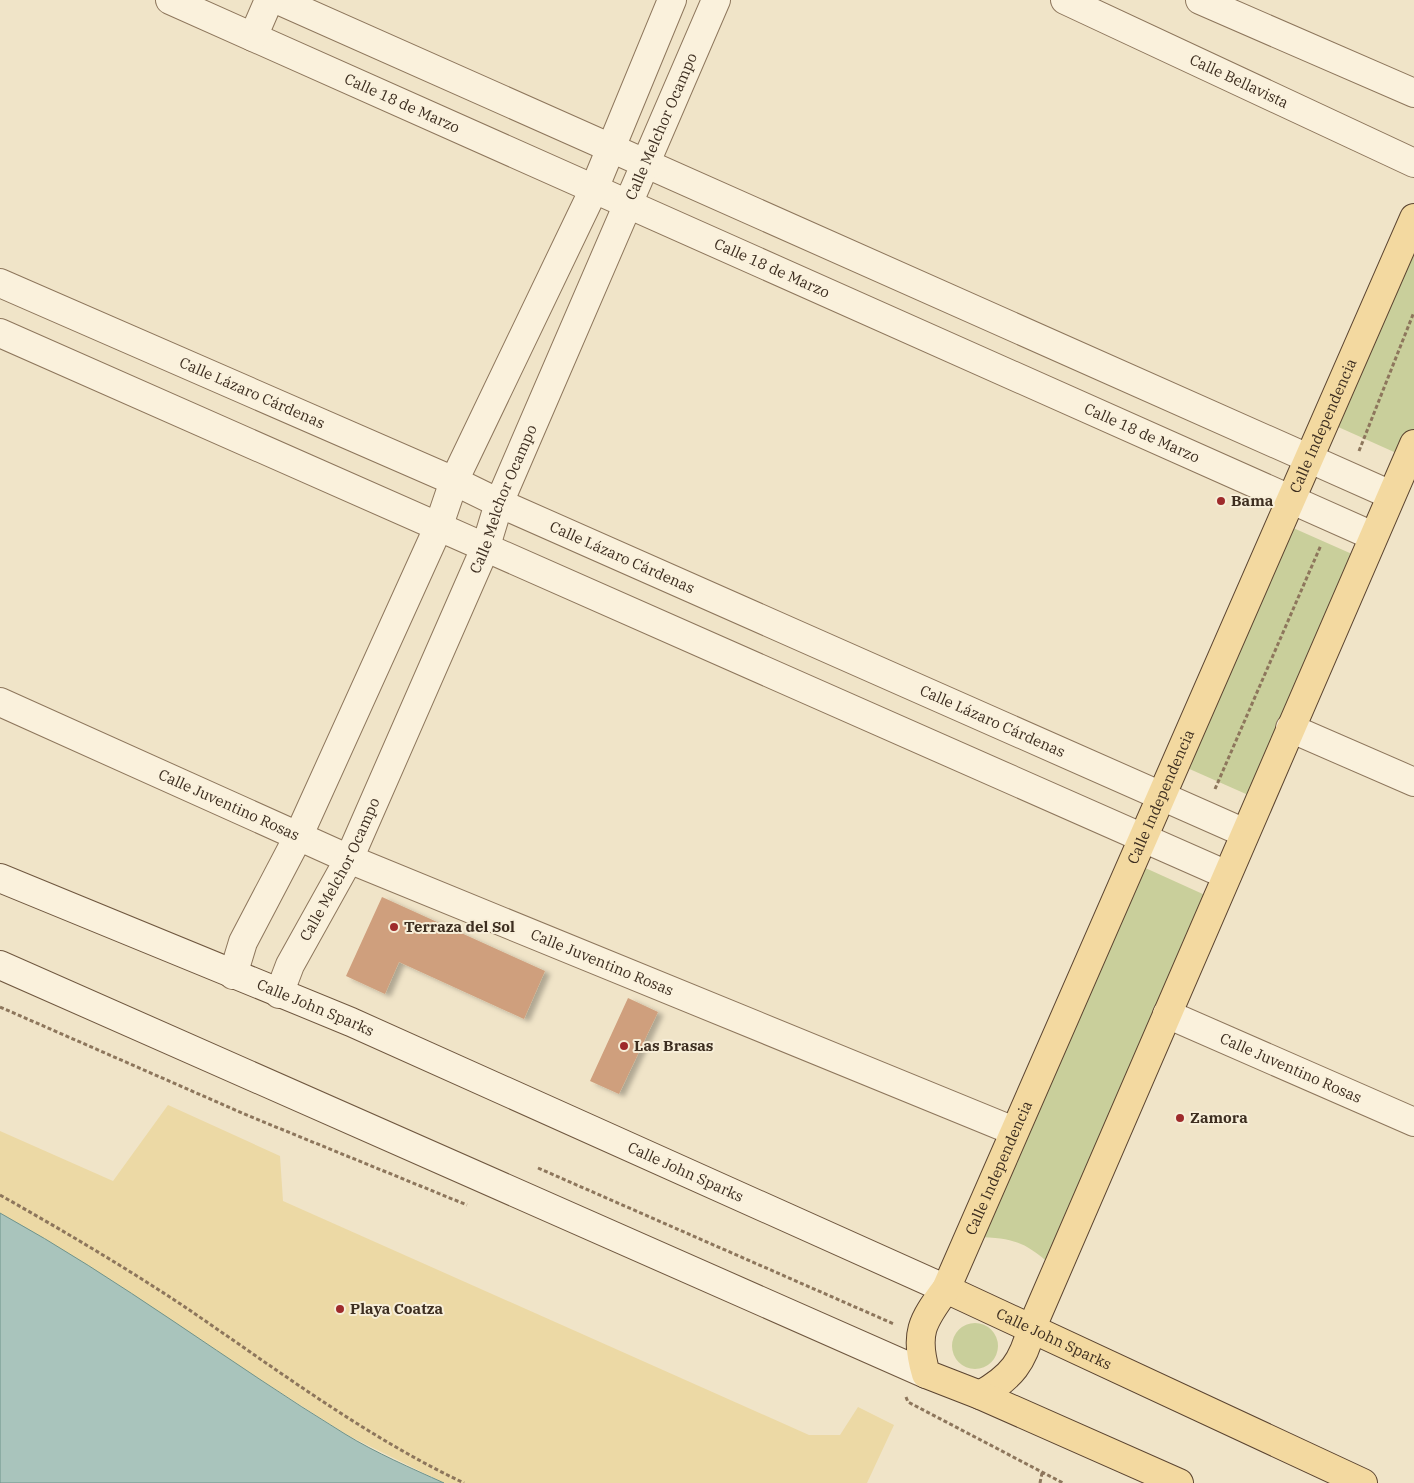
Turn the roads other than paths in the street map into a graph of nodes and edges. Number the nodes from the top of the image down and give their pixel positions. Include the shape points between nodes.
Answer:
1 (170, 0) edge
2 (269, 0) edge
3 (278, 0) edge
4 (672, 0) edge
5 (716, 0) edge
6 (1065, 0) edge
7 (1200, 0) edge
8 (253, 37) junction
9 (1414, 93) edge
10 (611, 148) junction
11 (1414, 163) edge
12 (647, 164) junction
13 (594, 189) junction
14 (629, 204) junction
15 (1414, 218) edge
16 (0, 283) edge
17 (0, 333) edge
18 (1414, 444) edge
19 (1308, 458) junction
20 (454, 481) junction
21 (1391, 495) junction
22 (1290, 498) junction
23 (499, 504) junction
24 (438, 528) junction
25 (1373, 536) junction
26 (486, 546) junction
27 (0, 702) edge
28 (1290, 728) junction
29 (1414, 782) edge
30 (1160, 796) junction
31 (1245, 833) junction
32 (298, 837) junction
33 (1142, 837) junction
34 (349, 859) junction
35 (1227, 875) junction
36 (0, 878) edge
37 (0, 965) edge
38 (233, 974) junction
39 (279, 994) junction
40 (1167, 1014) junction
41 (1414, 1122) edge
42 (1014, 1131) junction
43 (946, 1288) junction
44 (1032, 1327) junction
45 (926, 1374) junction
46 (980, 1395) junction
47 (1179, 1483) edge
48 (1363, 1483) edge

1 - 8 street, Calle 18 de Marzo
2 - 8 street
3 - 10 street
4 - 10 street
5 - 12 street, Calle Melchor Ocampo
6 - 11 street, Calle Bellavista
7 - 9 street
8 - 13 street, Calle 18 de Marzo
10 - 12 street
10 - 13 street
12 - 14 street, Calle Melchor Ocampo
12 - 19 street
13 - 14 street, Calle 18 de Marzo
13 - 20 street
14 - 22 street, Calle 18 de Marzo
14 - 23 street, Calle Melchor Ocampo
15 - 19 main road, Calle Independencia
16 - 20 street, Calle Lázaro Cárdenas
17 - 24 street
18 - 21 main road
19 - 21 street
19 - 22 main road, Calle Independencia
20 - 23 street, Calle Lázaro Cárdenas
20 - 24 street
21 - 25 main road
22 - 25 street, Calle 18 de Marzo
22 - 30 main road, Calle Independencia
23 - 26 street, Calle Melchor Ocampo
23 - 30 street, Calle Lázaro Cárdenas
24 - 26 street
24 - 32 street
25 - 28 main road
26 - 33 street
26 - 34 street, Calle Melchor Ocampo
27 - 32 street, Calle Juventino Rosas
28 - 29 street
28 - 31 main road
30 - 31 street, Calle Lázaro Cárdenas
30 - 33 main road, Calle Independencia
31 - 35 main road
32 - 34 street, Calle Juventino Rosas
32 - 38 street via 243,942
33 - 35 street
33 - 42 main road, Calle Independencia
34 - 39 street, Calle Melchor Ocampo via 290,964
34 - 42 street, Calle Juventino Rosas
35 - 40 main road
36 - 38 street, Calle John Sparks
37 - 45 street
38 - 39 street, Calle John Sparks
39 - 43 street, Calle John Sparks via 350,1022
40 - 41 street, Calle Juventino Rosas
40 - 44 main road
42 - 43 main road, Calle Independencia
43 - 44 main road, Calle John Sparks
43 - 45 main road, Calle Independencia via 930,1310 921,1331 919,1351
44 - 46 main road via 1016,1368 1000,1384
44 - 48 main road, Calle John Sparks
45 - 46 main road
46 - 47 main road

